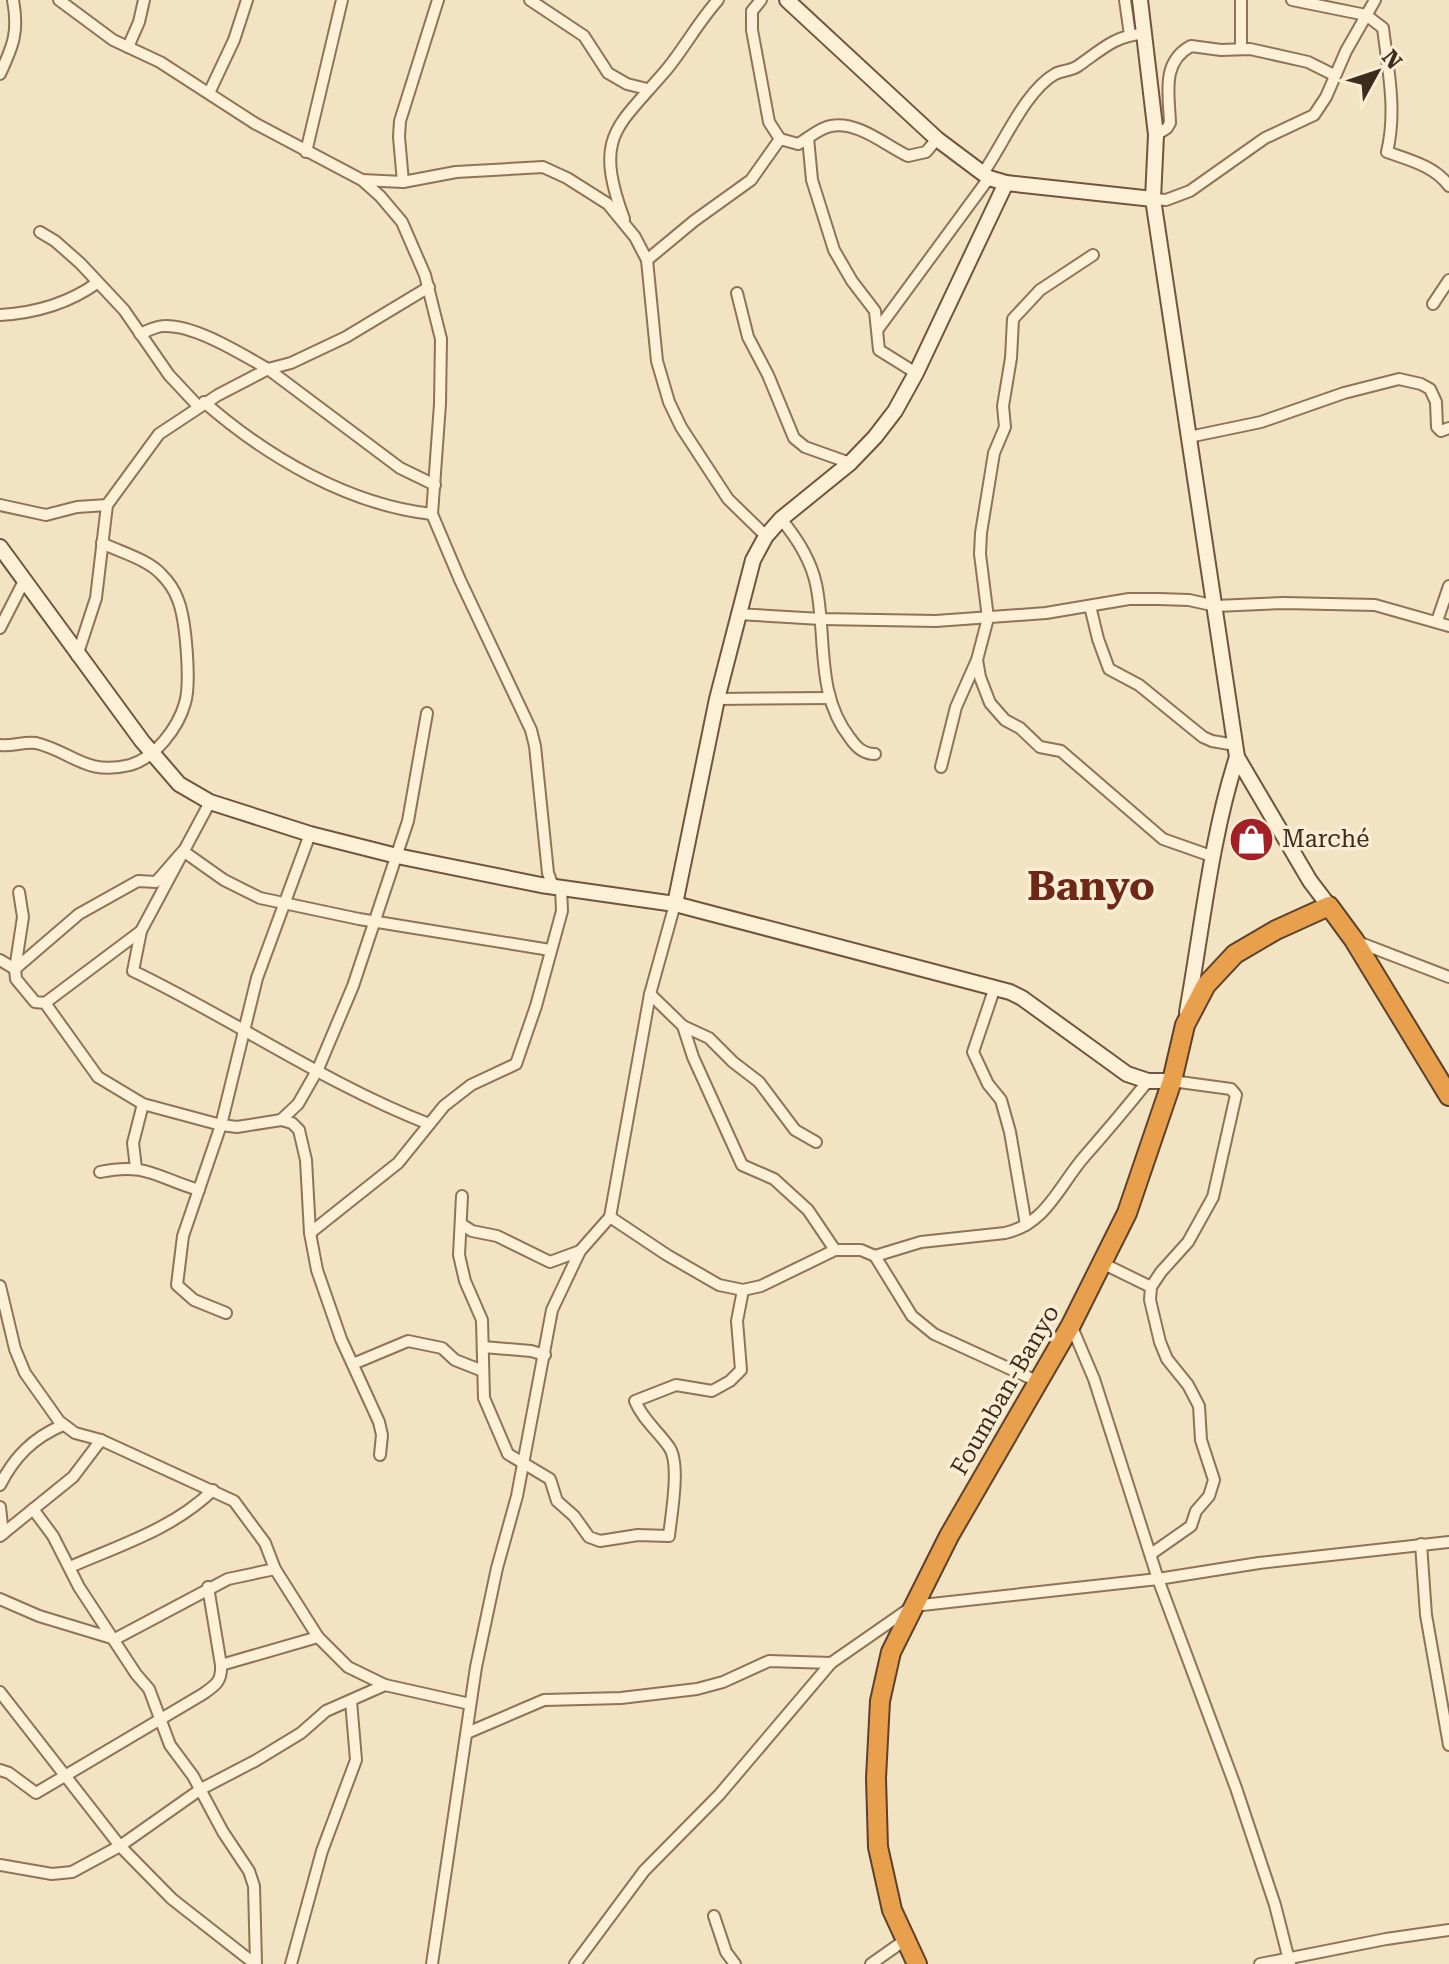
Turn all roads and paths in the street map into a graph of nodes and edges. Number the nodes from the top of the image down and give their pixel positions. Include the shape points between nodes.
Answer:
1 (13, 0) edge
2 (59, 0) edge
3 (144, 0) edge
4 (247, 0) edge
5 (342, 0) edge
6 (438, 0) edge
7 (530, 0) edge
8 (718, 0) edge
9 (761, 0) edge
10 (787, 0) edge
11 (1125, 0) edge
12 (1140, 0) edge
13 (1241, 0) edge
14 (1292, 0) edge
15 (1375, 0) edge
16 (1366, 15) junction
17 (1137, 34) junction
18 (128, 47) junction
19 (1241, 47) junction
20 (0, 74) edge
21 (1334, 75) junction
22 (647, 89) junction
23 (209, 93) junction
24 (1156, 135) junction
25 (808, 138) junction
26 (780, 139) junction
27 (937, 139) junction
28 (306, 152) junction
29 (986, 176) junction
30 (362, 180) junction
31 (403, 182) junction
32 (1006, 183) junction
33 (1449, 186) edge
34 (1153, 199) junction
35 (626, 227) junction
36 (40, 232) dead end
37 (1093, 255) dead end
38 (647, 260) junction
39 (1449, 280) edge
40 (97, 283) junction
41 (429, 287) junction
42 (737, 293) dead end
43 (1433, 304) dead end
44 (0, 315) edge
45 (878, 329) junction
46 (140, 334) junction
47 (268, 369) junction
48 (916, 373) junction
49 (201, 404) junction
50 (1449, 428) edge
51 (1189, 437) junction
52 (850, 463) junction
53 (435, 485) junction
54 (0, 505) edge
55 (107, 505) junction
56 (432, 514) junction
57 (781, 519) junction
58 (766, 536) junction
59 (102, 543) junction
60 (0, 547) edge
61 (24, 581) junction
62 (1449, 586) edge
63 (1090, 606) junction
64 (1216, 606) junction
65 (737, 614) junction
66 (988, 618) junction
67 (821, 619) junction
68 (1437, 621) junction
69 (1449, 626) edge
70 (0, 628) edge
71 (77, 656) junction
72 (977, 660) junction
73 (830, 698) junction
74 (717, 699) junction
75 (427, 713) dead end
76 (0, 745) edge
77 (1236, 751) junction
78 (154, 753) junction
79 (875, 754) dead end
80 (941, 767) dead end
81 (210, 802) junction
82 (310, 834) junction
83 (183, 851) junction
84 (397, 856) junction
85 (1214, 857) junction
86 (557, 887) junction
87 (19, 892) dead end
88 (286, 904) junction
89 (675, 904) junction
90 (1329, 906) junction
91 (375, 921) junction
92 (141, 931) junction
93 (1354, 940) junction
94 (550, 950) junction
95 (0, 960) edge
96 (15, 969) junction
97 (1449, 977) edge
98 (995, 987) junction
99 (650, 994) junction
100 (45, 1003) junction
101 (1185, 1025) junction
102 (683, 1026) junction
103 (245, 1029) junction
104 (318, 1069) junction
105 (1148, 1081) junction
106 (1172, 1081) junction
107 (1449, 1096) edge
108 (143, 1104) junction
109 (281, 1120) junction
110 (429, 1124) junction
111 (221, 1125) junction
112 (816, 1142) dead end
113 (136, 1168) junction
114 (100, 1172) dead end
115 (199, 1190) junction
116 (462, 1196) dead end
117 (610, 1217) junction
118 (461, 1224) junction
119 (1026, 1225) junction
120 (310, 1233) junction
121 (835, 1250) junction
122 (580, 1251) junction
123 (875, 1256) junction
124 (1102, 1263) junction
125 (0, 1286) edge
126 (1151, 1287) junction
127 (743, 1290) junction
128 (226, 1313) dead end
129 (1071, 1325) junction
130 (483, 1347) junction
131 (545, 1355) junction
132 (353, 1364) junction
133 (483, 1371) junction
134 (1039, 1382) junction
135 (63, 1425) junction
136 (101, 1440) junction
137 (380, 1455) dead end
138 (524, 1464) junction
139 (0, 1485) edge
140 (213, 1490) junction
141 (0, 1507) edge
142 (33, 1509) junction
143 (2, 1535) edge
144 (1449, 1542) edge
145 (1421, 1544) junction
146 (1151, 1554) junction
147 (70, 1567) junction
148 (275, 1569) junction
149 (1158, 1579) junction
150 (208, 1587) junction
151 (0, 1599) edge
152 (913, 1606) junction
153 (318, 1637) junction
154 (115, 1639) junction
155 (831, 1663) junction
156 (221, 1665) junction
157 (385, 1685) junction
158 (0, 1692) edge
159 (351, 1701) junction
160 (470, 1704) junction
161 (161, 1722) junction
162 (467, 1733) junction
163 (1449, 1745) edge
164 (0, 1770) edge
165 (67, 1776) junction
166 (201, 1789) junction
167 (120, 1846) junction
168 (0, 1865) edge
169 (714, 1916) dead end
170 (1449, 1930) edge
171 (905, 1940) junction
172 (1290, 1961) edge
173 (256, 1964) edge
174 (291, 1964) edge
175 (432, 1964) edge
176 (575, 1964) edge
177 (735, 1964) edge
178 (871, 1964) edge
179 (917, 1964) edge
180 (1260, 1964) edge

1 - 20 street via 15,42
2 - 18 street
3 - 18 street
4 - 23 street
5 - 28 street
6 - 31 street via 400,121
7 - 22 street via 584,36 608,73
8 - 22 street
9 - 26 street via 752,11 752,30 769,122
10 - 27 street
11 - 17 street
12 - 17 street
13 - 19 street
14 - 16 street
15 - 16 street
16 - 21 street
16 - 33 street via 1383,28 1393,128 1387,152 1425,166
17 - 24 street
17 - 29 street via 1111,41 1042,85 1011,124
18 - 23 street
19 - 21 street via 1308,62
19 - 24 street via 1191,46 1174,59 1168,75 1170,123
21 - 34 street via 1314,115 1265,138 1190,191
22 - 35 street via 622,118 611,146 612,184
23 - 28 street
24 - 34 street
25 - 26 street via 798,144
25 - 27 street via 832,126 847,127 908,156 926,152
25 - 45 street via 812,180 834,250 875,311
26 - 38 street via 751,180
27 - 29 street
28 - 30 street
29 - 32 street
29 - 45 street
30 - 31 street
30 - 41 street via 402,222
31 - 35 street via 456,172 543,167 608,204
32 - 34 street
32 - 48 street
34 - 51 street
35 - 38 street
36 - 40 street
37 - 66 street via 1040,290 1013,319 1005,427 994,453 981,533
38 - 58 street via 657,361 669,402 728,499
39 - 43 street
40 - 44 street via 61,303
40 - 46 street
41 - 47 street via 346,337
41 - 53 street via 441,339
42 - 52 street via 748,337 794,438
45 - 48 street via 879,350
46 - 47 street via 175,327
46 - 49 street via 169,375
47 - 49 street
47 - 53 street via 400,468
48 - 52 street via 885,426
49 - 55 street via 159,434
49 - 56 street via 330,484 391,507
50 - 51 street via 1437,427 1430,389 1399,379 1261,422
51 - 64 street
52 - 57 street
53 - 56 street
54 - 55 street via 46,515
55 - 59 street
56 - 86 street via 531,730 548,873
57 - 58 street
57 - 67 street via 812,571
58 - 65 street
59 - 71 street via 96,598
59 - 78 street via 159,572 180,603 188,665 186,702
60 - 61 street
61 - 70 street
61 - 71 street
62 - 68 street
63 - 64 street via 1129,599
63 - 66 street
63 - 77 street via 1109,669 1139,685 1203,737
64 - 68 street via 1375,605
64 - 77 street
65 - 67 street
65 - 74 street
66 - 67 street
66 - 72 street
67 - 73 street
68 - 69 street
71 - 78 street
72 - 80 street via 956,707
72 - 85 street via 990,703 1005,720 1040,747 1061,751 1163,839
73 - 74 street
73 - 79 street via 837,721 852,741
74 - 89 street
75 - 84 street
76 - 78 street via 34,743 104,768 129,765
77 - 85 street
77 - 90 street
78 - 81 street via 179,784
81 - 82 street
81 - 83 street
82 - 84 street
82 - 88 street
83 - 88 street via 244,892
83 - 92 street
83 - 96 street via 156,882 138,881 79,914
84 - 86 street
84 - 91 street
85 - 101 street
86 - 89 street
86 - 94 street via 562,911
87 - 96 street via 23,917
88 - 91 street
88 - 103 street via 257,978
89 - 98 street
89 - 99 street
90 - 93 highway
90 - 101 highway, Foumban-Banyo via 1235,954 1206,985
91 - 94 street
91 - 104 street
92 - 100 street
92 - 103 street via 133,971
93 - 97 street
93 - 107 highway
94 - 110 street via 516,1064 471,1085
95 - 96 street
96 - 100 street via 16,979 35,1002
98 - 105 street via 1022,998 1127,1074
98 - 119 street via 973,1052 1001,1100
99 - 102 street
99 - 117 street
100 - 108 street via 98,1077
101 - 106 highway, Foumban-Banyo
102 - 112 street via 709,1038 759,1082 795,1130
102 - 121 street via 742,1165 774,1179 808,1210
103 - 104 street
103 - 111 street
104 - 109 street via 298,1104
104 - 110 street via 387,1108
105 - 106 street
105 - 119 street via 1054,1200
106 - 124 highway, Foumban-Banyo via 1138,1185
106 - 126 street via 1231,1089 1236,1102 1213,1197 1188,1242
108 - 111 street
108 - 113 street via 133,1143
109 - 111 street
109 - 120 street via 301,1134
110 - 120 street via 398,1163
111 - 115 street
113 - 114 street
113 - 115 street
115 - 128 street via 183,1236 177,1285 194,1300
116 - 118 street
117 - 122 street
117 - 127 street via 719,1285
118 - 122 street via 550,1262
118 - 130 street via 459,1255 482,1320
119 - 123 street via 990,1237 921,1242
120 - 132 street via 317,1270
121 - 123 street
121 - 127 street
122 - 131 street via 552,1310
123 - 134 street via 919,1323
124 - 126 street
124 - 129 highway, Foumban-Banyo
125 - 135 street via 25,1373
126 - 146 street via 1160,1342 1199,1406 1201,1440 1214,1480 1191,1526
127 - 138 street via 737,1321 742,1364 738,1375 712,1391 676,1385 635,1401 675,1461 669,1536 600,1541 589,1537 557,1501 550,1479
129 - 134 highway, Foumban-Banyo
129 - 146 street
130 - 131 street
130 - 133 street
131 - 138 street
132 - 133 street via 408,1341 442,1348 455,1360
132 - 137 street via 382,1429
133 - 138 street via 484,1398 508,1454
134 - 152 highway, Foumban-Banyo
135 - 136 street
135 - 139 street via 27,1447
136 - 140 street
136 - 142 street via 80,1470
138 - 160 street
140 - 147 street via 142,1538
140 - 148 street via 239,1506 265,1543
141 - 143 street
142 - 143 street
142 - 147 street
144 - 145 street
145 - 149 street
145 - 163 street via 1426,1615
146 - 149 street
147 - 154 street
148 - 150 street
148 - 153 street
149 - 152 street
149 - 172 street via 1236,1788
150 - 154 street
150 - 156 street
151 - 154 street
152 - 155 street
152 - 171 highway, Foumban-Banyo via 887,1667 876,1778 882,1870
153 - 156 street
153 - 157 street via 348,1667
154 - 161 street via 149,1689
155 - 162 street via 769,1661 697,1689 544,1700
155 - 176 street via 719,1795 644,1871
156 - 161 street via 217,1684
157 - 159 street
157 - 160 street
158 - 165 street
159 - 166 street via 326,1711 301,1733
159 - 174 street via 356,1760 322,1851
160 - 162 street
161 - 165 street
161 - 166 street via 170,1745
162 - 175 street
164 - 165 street via 36,1793
165 - 167 street
166 - 167 street
166 - 173 street via 254,1886
167 - 168 street via 72,1872
167 - 173 street via 172,1899
169 - 177 street
170 - 172 street
171 - 178 street
171 - 179 highway, Foumban-Banyo
172 - 180 street

